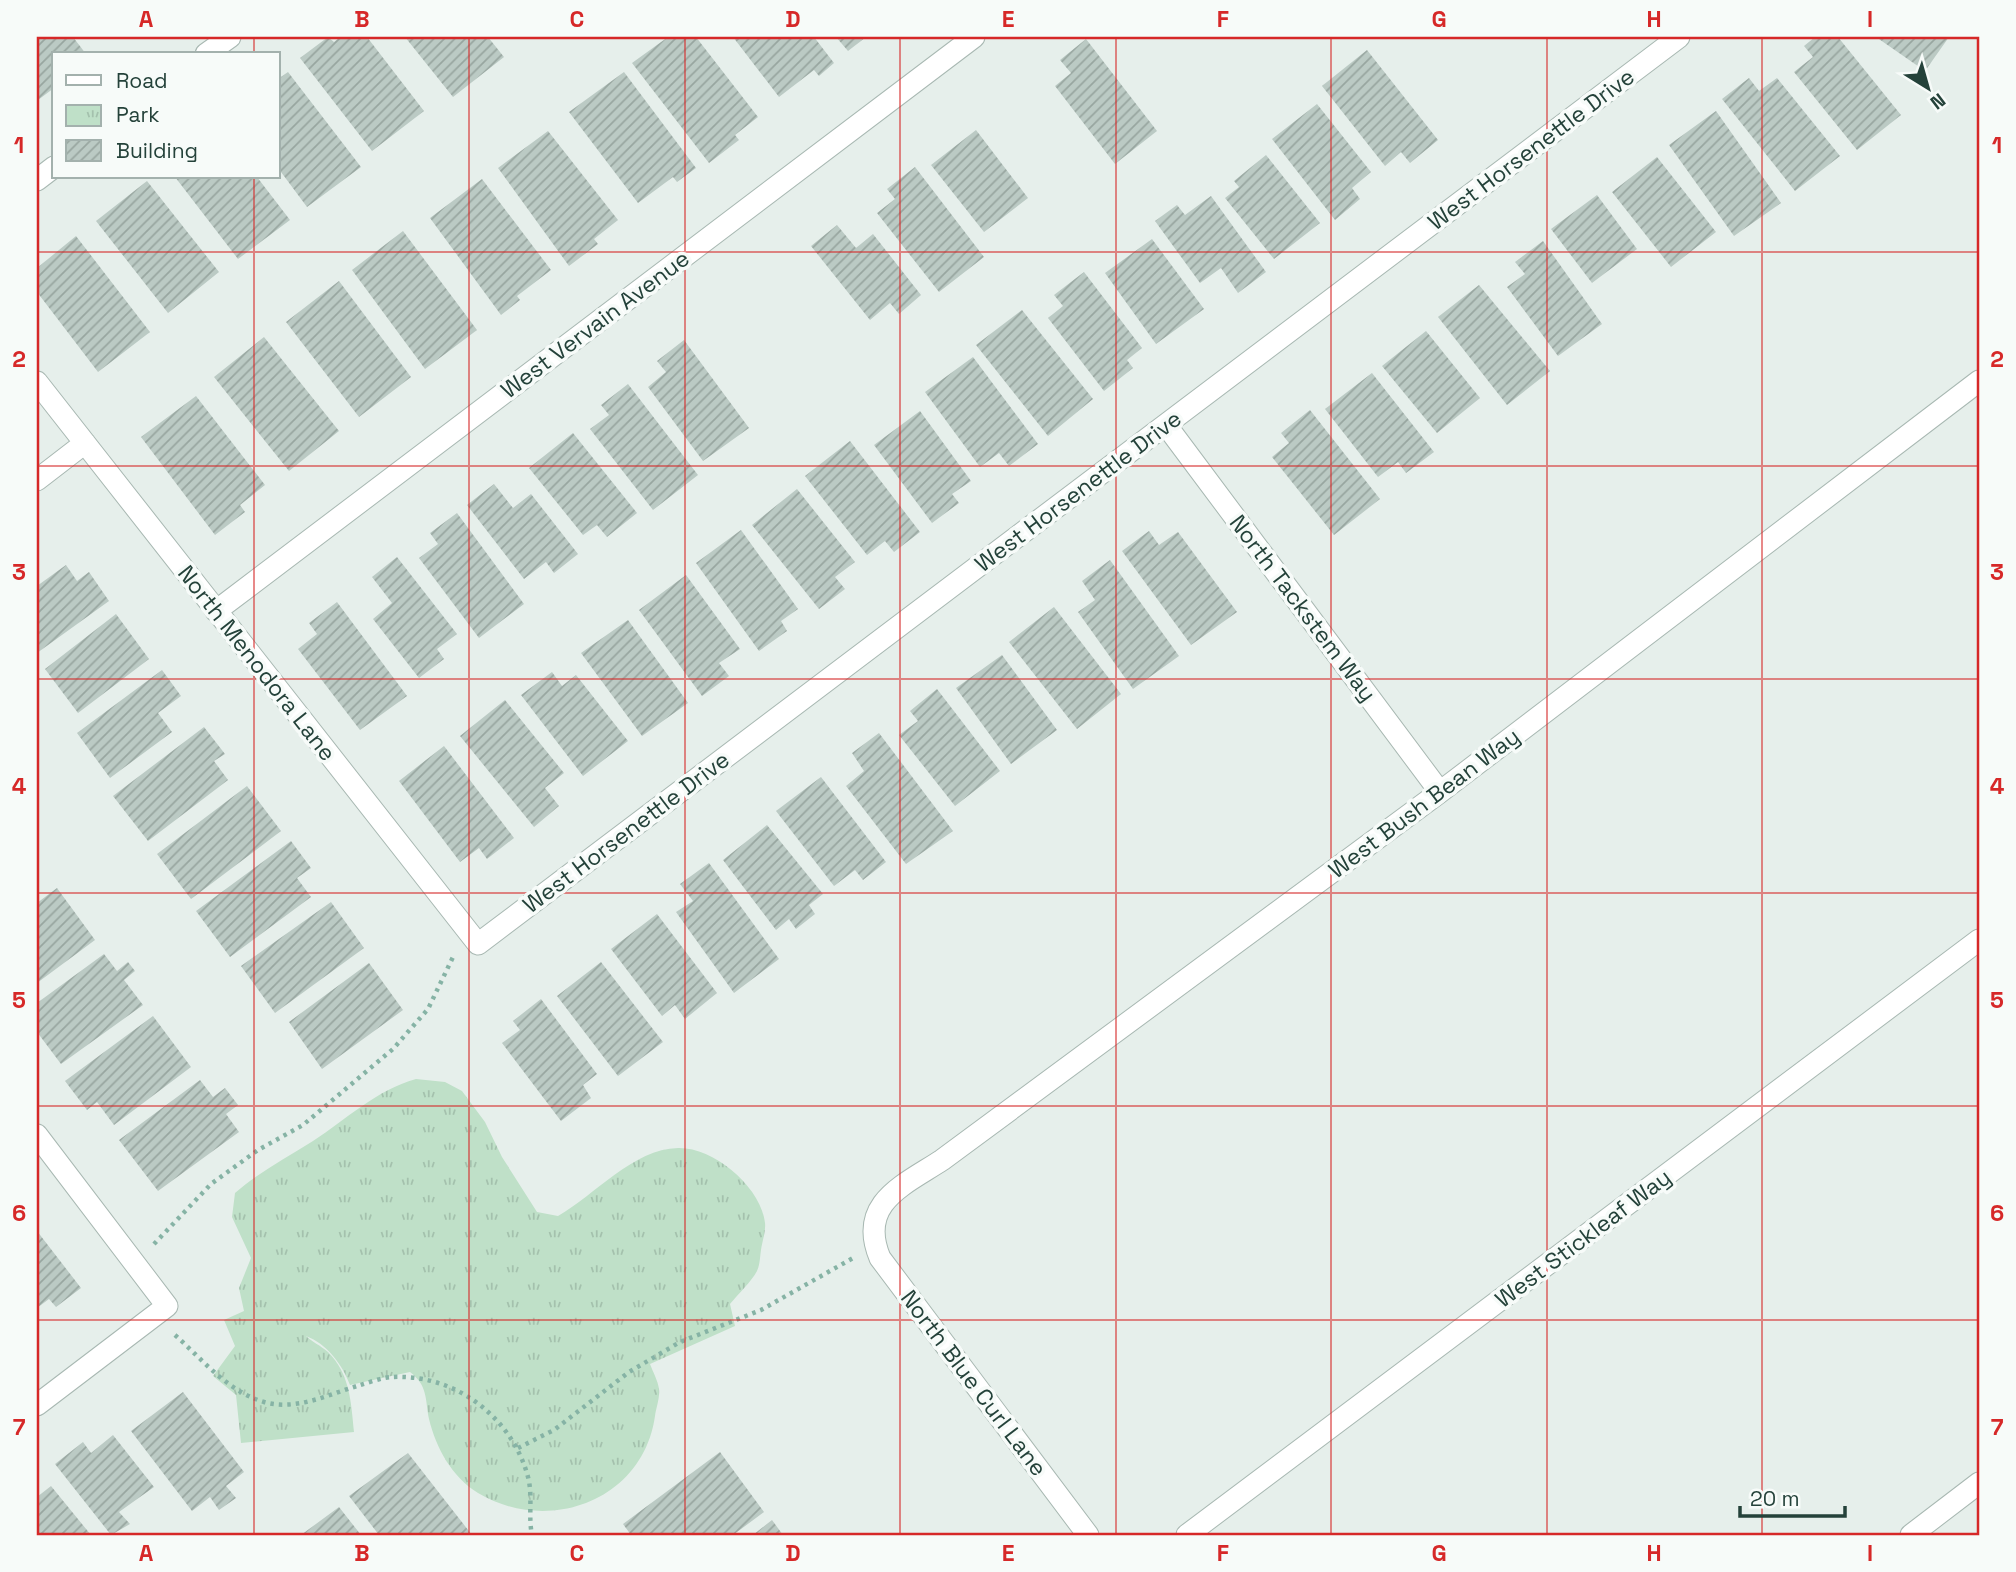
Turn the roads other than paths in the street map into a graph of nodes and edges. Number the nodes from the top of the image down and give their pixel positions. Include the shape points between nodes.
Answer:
1 (230, 37) edge
2 (974, 37) edge
3 (1679, 37) edge
4 (209, 52) edge
5 (52, 169) edge
6 (37, 180) edge
7 (1979, 381) edge
8 (37, 382) edge
9 (1166, 425) junction
10 (85, 443) junction
11 (37, 480) edge
12 (216, 611) junction
13 (1440, 792) junction
14 (473, 938) joint
15 (1979, 940) edge
16 (37, 1135) edge
17 (873, 1224) joint
18 (37, 1405) edge
19 (1979, 1483) edge
20 (1088, 1535) edge
21 (1186, 1535) edge
22 (1911, 1535) edge

1 - 4 street
2 - 12 street, West Vervain Avenue
3 - 9 street, West Horsenettle Drive
5 - 6 street
7 - 13 street, West Bush Bean Way
8 - 10 street, North Menodora Lane
9 - 13 street, North Tackstem Way
9 - 14 street, West Horsenettle Drive
10 - 11 street
10 - 12 street, North Menodora Lane
12 - 14 street, North Menodora Lane
13 - 17 street, West Bush Bean Way via 892,1194 877,1210
15 - 21 street, West Stickleaf Way
16 - 18 street via 134,1263 160,1311
17 - 20 street, North Blue Curl Lane via 880,1258
19 - 22 street

